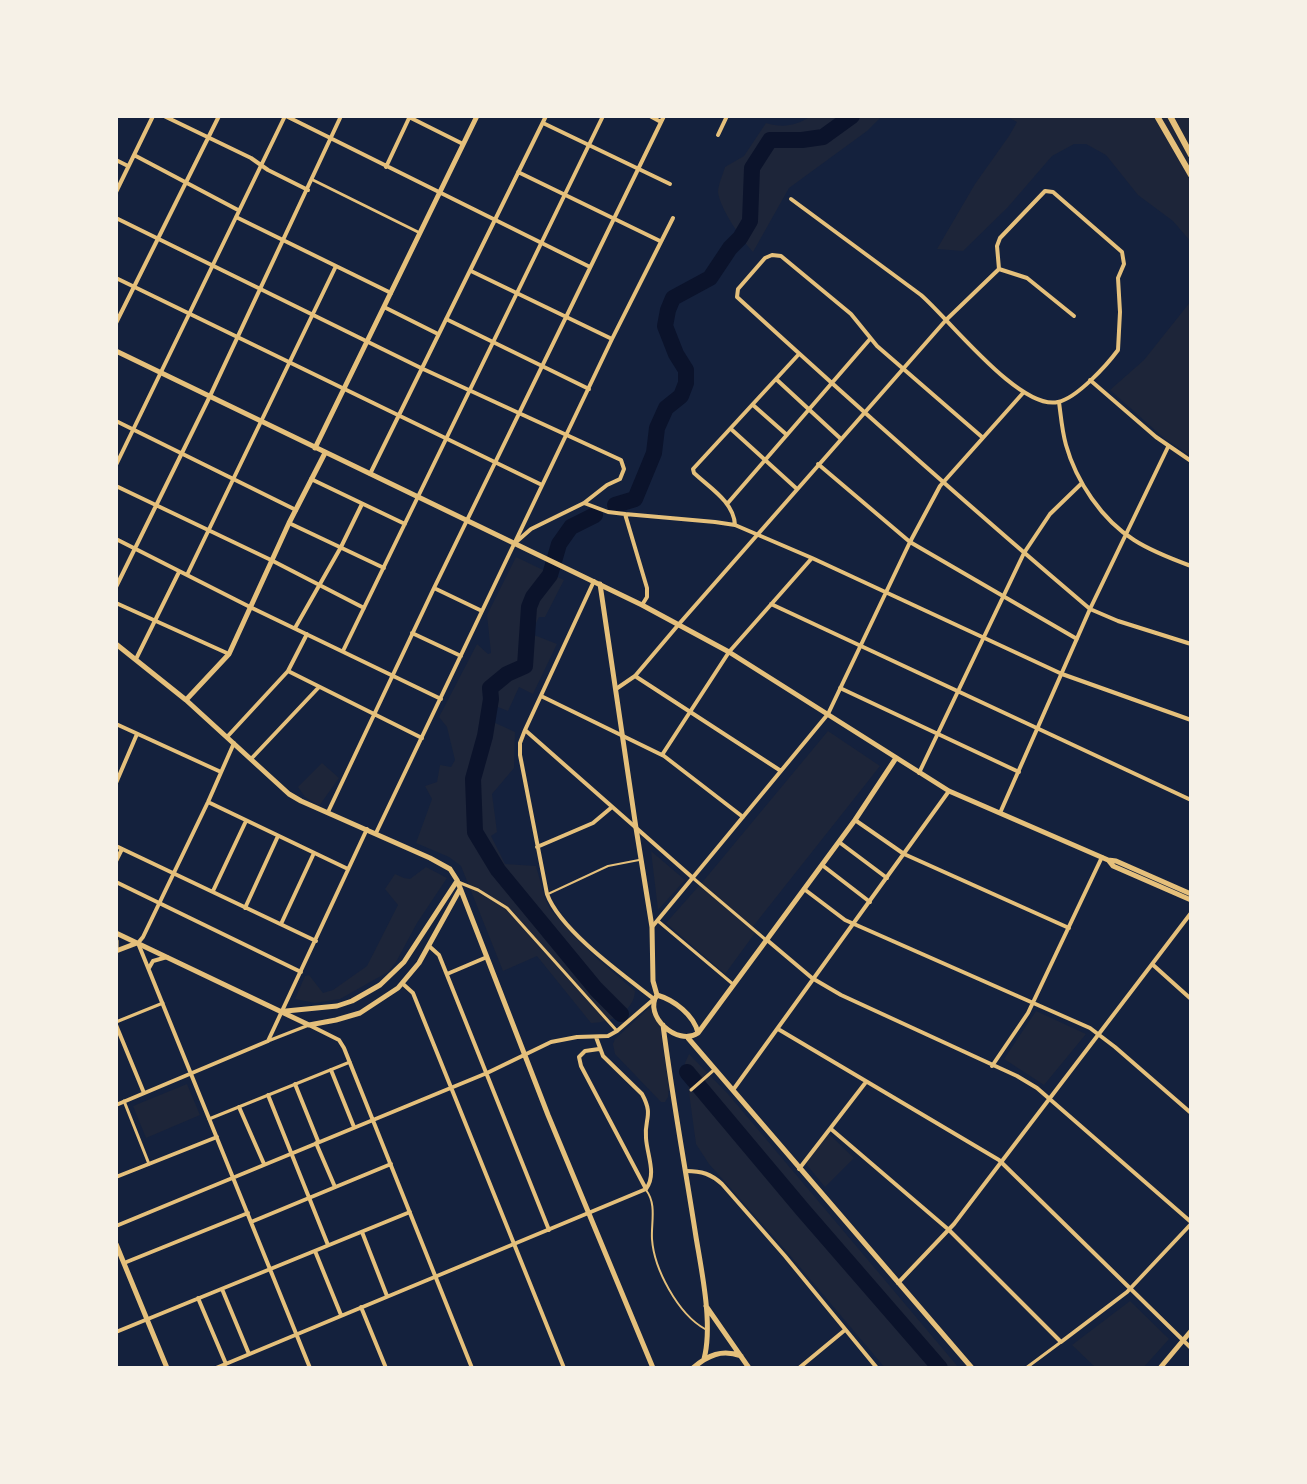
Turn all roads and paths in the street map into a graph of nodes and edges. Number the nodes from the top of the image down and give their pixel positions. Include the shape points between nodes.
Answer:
1 (153, 116) edge
2 (164, 116) edge
3 (219, 116) edge
4 (286, 116) edge
5 (341, 116) edge
6 (408, 116) edge
7 (477, 116) edge
8 (546, 116) edge
9 (603, 116) edge
10 (650, 116) edge
11 (727, 116) edge
12 (1157, 116) edge
13 (1170, 116) edge
14 (662, 119) edge
15 (543, 123) junction
16 (718, 135) dead end
17 (208, 137) junction
18 (332, 139) junction
19 (463, 144) junction
20 (589, 145) junction
21 (134, 155) junction
22 (1191, 155) edge
23 (116, 160) edge
24 (261, 165) junction
25 (129, 166) junction
26 (386, 167) junction
27 (638, 169) junction
28 (518, 172) junction
29 (1191, 175) edge
30 (313, 180) junction
31 (186, 183) junction
32 (670, 184) dead end
33 (308, 190) junction
34 (116, 192) edge
35 (439, 193) junction
36 (565, 195) junction
37 (791, 199) dead end
38 (239, 210) junction
39 (236, 217) junction
40 (116, 218) edge
41 (673, 218) dead end
42 (614, 219) junction
43 (494, 220) junction
44 (420, 233) junction
45 (159, 239) junction
46 (284, 240) junction
47 (661, 242) junction
48 (542, 243) junction
49 (212, 266) junction
50 (336, 266) junction
51 (590, 267) junction
52 (999, 269) junction
53 (469, 271) junction
54 (116, 278) edge
55 (134, 287) junction
56 (260, 289) junction
57 (391, 293) junction
58 (517, 294) junction
59 (384, 307) junction
60 (189, 314) junction
61 (312, 315) junction
62 (1074, 316) dead end
63 (565, 317) junction
64 (446, 319) junction
65 (946, 320) junction
66 (116, 323) edge
67 (438, 334) junction
68 (237, 338) junction
69 (870, 338) junction
70 (612, 339) junction
71 (367, 341) junction
72 (494, 342) junction
73 (117, 353) edge
74 (799, 354) junction
75 (289, 363) junction
76 (542, 366) junction
77 (421, 368) junction
78 (903, 369) junction
79 (161, 372) junction
80 (776, 379) junction
81 (1090, 380) junction
82 (832, 383) junction
83 (589, 389) junction
84 (344, 390) junction
85 (470, 390) junction
86 (1023, 393) junction
87 (210, 396) junction
88 (1059, 402) junction
89 (753, 405) junction
90 (809, 410) junction
91 (865, 412) junction
92 (519, 413) junction
93 (398, 416) junction
94 (116, 421) edge
95 (260, 422) junction
96 (731, 429) junction
97 (133, 430) junction
98 (567, 434) junction
99 (787, 435) junction
100 (982, 437) junction
101 (841, 439) junction
102 (446, 440) junction
103 (1168, 447) junction
104 (315, 448) junction
105 (325, 453) junction
106 (181, 454) junction
107 (765, 461) junction
108 (1191, 461) edge
109 (495, 463) junction
110 (818, 464) junction
111 (116, 465) edge
112 (370, 474) junction
113 (233, 479) junction
114 (311, 479) junction
115 (942, 482) junction
116 (1082, 483) junction
117 (116, 486) edge
118 (542, 486) junction
119 (797, 489) junction
120 (418, 497) junction
121 (584, 503) junction
122 (362, 504) junction
123 (727, 504) junction
124 (156, 505) junction
125 (296, 510) junction
126 (625, 514) junction
127 (467, 520) junction
128 (289, 523) junction
129 (405, 524) junction
130 (735, 525) junction
131 (209, 530) junction
132 (1125, 534) junction
133 (758, 535) junction
134 (116, 539) edge
135 (910, 542) junction
136 (515, 543) junction
137 (341, 547) junction
138 (134, 548) junction
139 (1024, 553) junction
140 (812, 558) junction
141 (271, 560) junction
142 (1191, 566) edge
143 (384, 568) junction
144 (179, 571) junction
145 (187, 575) junction
146 (597, 582) junction
147 (319, 585) junction
148 (116, 587) edge
149 (434, 588) junction
150 (885, 592) junction
151 (1003, 596) junction
152 (116, 603) edge
153 (771, 604) junction
154 (642, 605) junction
155 (250, 607) junction
156 (364, 608) junction
157 (1090, 609) junction
158 (482, 611) junction
159 (156, 622) junction
160 (679, 624) junction
161 (295, 628) junction
162 (412, 633) junction
163 (307, 634) junction
164 (984, 637) junction
165 (1077, 639) junction
166 (116, 644) edge
167 (1191, 644) edge
168 (860, 645) junction
169 (343, 651) junction
170 (729, 652) junction
171 (229, 654) junction
172 (461, 656) junction
173 (136, 659) junction
174 (288, 671) junction
175 (1062, 674) junction
176 (392, 675) junction
177 (635, 676) junction
178 (319, 687) junction
179 (840, 688) junction
180 (616, 689) junction
181 (959, 692) junction
182 (541, 696) junction
183 (441, 699) junction
184 (186, 700) junction
185 (690, 710) junction
186 (374, 713) junction
187 (828, 714) junction
188 (1191, 720) edge
189 (116, 724) edge
190 (525, 730) junction
191 (1038, 730) junction
192 (138, 734) junction
193 (939, 734) junction
194 (623, 736) junction
195 (227, 737) junction
196 (423, 738) junction
197 (234, 743) junction
198 (662, 755) junction
199 (896, 758) junction
200 (251, 759) junction
201 (781, 771) junction
202 (221, 772) junction
203 (1019, 772) junction
204 (919, 773) junction
205 (116, 783) edge
206 (949, 791) junction
207 (1191, 800) edge
208 (208, 802) junction
209 (612, 807) junction
210 (328, 812) junction
211 (1000, 813) junction
212 (743, 817) junction
213 (246, 820) junction
214 (855, 820) junction
215 (636, 828) junction
216 (367, 829) junction
217 (376, 833) junction
218 (278, 836) junction
219 (839, 842) junction
220 (537, 847) junction
221 (119, 848) edge
222 (314, 853) junction
223 (904, 854) junction
224 (642, 859) junction
225 (1105, 859) junction
226 (116, 861) edge
227 (822, 865) junction
228 (348, 869) junction
229 (174, 873) junction
230 (693, 878) junction
231 (887, 878) junction
232 (457, 880) junction
233 (116, 882) edge
234 (461, 888) junction
235 (804, 889) junction
236 (213, 891) junction
237 (547, 894) junction
238 (1191, 894) edge
239 (1191, 900) edge
240 (159, 902) junction
241 (870, 902) junction
242 (245, 908) junction
243 (1191, 913) edge
244 (658, 921) junction
245 (281, 924) junction
246 (854, 924) junction
247 (652, 927) junction
248 (1069, 928) junction
249 (116, 933) edge
250 (767, 940) junction
251 (116, 941) edge
252 (316, 941) junction
253 (138, 943) junction
254 (429, 946) junction
255 (116, 951) edge
256 (167, 957) junction
257 (487, 957) junction
258 (1152, 964) junction
259 (149, 970) junction
260 (301, 972) junction
261 (447, 974) junction
262 (812, 978) junction
263 (403, 984) junction
264 (734, 985) junction
265 (656, 997) junction
266 (1191, 999) edge
267 (163, 1003) junction
268 (1033, 1003) junction
269 (283, 1011) junction
270 (116, 1023) edge
271 (309, 1025) junction
272 (663, 1025) junction
273 (778, 1029) junction
274 (617, 1031) junction
275 (698, 1033) junction
276 (673, 1034) junction
277 (1100, 1034) junction
278 (596, 1037) junction
279 (688, 1038) junction
280 (268, 1041) junction
281 (665, 1044) junction
282 (599, 1049) junction
283 (525, 1056) junction
284 (350, 1062) junction
285 (992, 1066) junction
286 (715, 1069) junction
287 (331, 1070) junction
288 (191, 1073) junction
289 (487, 1073) junction
290 (867, 1081) junction
291 (295, 1084) junction
292 (450, 1088) junction
293 (691, 1090) dead end
294 (733, 1090) junction
295 (144, 1093) junction
296 (268, 1095) junction
297 (1049, 1097) junction
298 (124, 1101) junction
299 (116, 1105) edge
300 (239, 1107) junction
301 (1191, 1113) edge
302 (209, 1119) junction
303 (373, 1119) junction
304 (354, 1127) junction
305 (831, 1129) junction
306 (217, 1137) junction
307 (317, 1142) junction
308 (291, 1153) junction
309 (1001, 1161) junction
310 (149, 1164) junction
311 (264, 1164) junction
312 (391, 1164) junction
313 (799, 1169) junction
314 (686, 1171) junction
315 (116, 1177) edge
316 (233, 1177) junction
317 (335, 1187) junction
318 (646, 1189) junction
319 (310, 1198) junction
320 (410, 1212) junction
321 (248, 1213) junction
322 (588, 1213) junction
323 (251, 1222) junction
324 (1191, 1223) edge
325 (116, 1226) edge
326 (549, 1230) junction
327 (949, 1230) junction
328 (362, 1232) junction
329 (116, 1244) edge
330 (514, 1244) junction
331 (328, 1245) junction
332 (315, 1251) junction
333 (124, 1263) junction
334 (270, 1269) junction
335 (436, 1277) junction
336 (898, 1283) junction
337 (222, 1289) junction
338 (1130, 1289) junction
339 (387, 1297) junction
340 (198, 1298) junction
341 (705, 1305) junction
342 (361, 1307) junction
343 (341, 1316) junction
344 (148, 1319) junction
345 (707, 1329) junction
346 (845, 1330) junction
347 (1191, 1331) edge
348 (116, 1332) edge
349 (296, 1334) junction
350 (1183, 1341) junction
351 (1061, 1342) junction
352 (1191, 1348) edge
353 (249, 1354) junction
354 (742, 1357) junction
355 (704, 1359) junction
356 (226, 1364) junction
357 (167, 1368) edge
358 (216, 1368) edge
359 (310, 1368) edge
360 (386, 1368) edge
361 (472, 1368) edge
362 (564, 1368) edge
363 (653, 1368) edge
364 (693, 1368) edge
365 (749, 1368) edge
366 (799, 1368) edge
367 (877, 1368) edge
368 (972, 1368) edge
369 (1026, 1368) edge
370 (1160, 1368) edge

1 - 21 street
2 - 17 street
3 - 17 street
4 - 18 street
4 - 24 street
5 - 18 street
6 - 19 street
6 - 26 street
7 - 19 street
8 - 15 street
9 - 20 street
10 - 14 street
11 - 16 street
12 - 29 highway
13 - 22 highway
14 - 27 street
15 - 20 street
15 - 28 street
17 - 24 street
17 - 31 street
18 - 26 street
18 - 30 street
19 - 35 street
20 - 27 street
20 - 36 street
21 - 25 street
21 - 31 street
23 - 25 street
24 - 33 street
24 - 38 street
25 - 34 street
26 - 35 street
27 - 32 street
27 - 42 street
28 - 36 street
28 - 43 street
30 - 33 street
30 - 44 street
31 - 38 street
31 - 45 street
33 - 46 street
35 - 43 street
35 - 44 street
36 - 42 street
36 - 48 street
37 - 65 street via 910,286
38 - 39 street
39 - 46 street
39 - 49 street
40 - 45 street
41 - 47 street
42 - 47 street
42 - 51 street
43 - 48 street
43 - 53 street
44 - 57 street
45 - 49 street
45 - 55 street
46 - 50 street
46 - 56 street
47 - 70 street
48 - 51 street
48 - 58 street
49 - 56 street
49 - 60 street
50 - 57 street
50 - 61 street
51 - 63 street
52 - 62 street via 1027,278
52 - 65 street
52 - 81 street via 1000,238 1045,191 1053,192 1122,252 1119,347
53 - 58 street
53 - 64 street
54 - 55 street
55 - 60 street
55 - 66 street
56 - 61 street
56 - 68 street
57 - 59 street
58 - 63 street
58 - 72 street
59 - 67 street
59 - 71 street
60 - 68 street
60 - 79 street
61 - 71 street
61 - 75 street
63 - 70 street
63 - 76 street
64 - 67 street
64 - 72 street
65 - 78 street
65 - 86 street
67 - 77 street
68 - 75 street
68 - 87 street
69 - 74 street via 851,314 781,256 772,255 738,289 737,297
69 - 78 street
69 - 82 street
70 - 83 street
71 - 77 street
71 - 84 street
72 - 76 street
72 - 85 street
73 - 79 street
74 - 80 street
74 - 82 street
75 - 84 street
75 - 95 street
76 - 83 street
76 - 92 street
77 - 85 street
77 - 93 street
78 - 91 street
78 - 100 street
79 - 87 street
79 - 97 street
80 - 89 street
80 - 90 street
81 - 88 street
81 - 103 street
82 - 90 street
82 - 91 street
83 - 98 street
84 - 93 street
84 - 104 street
85 - 92 street
85 - 102 street
86 - 88 street
86 - 100 street
87 - 95 street
87 - 106 street
88 - 116 street via 1066,445
89 - 96 street
89 - 99 street
90 - 99 street
90 - 101 street
91 - 101 street
91 - 115 street
92 - 98 street
92 - 109 street
93 - 102 street
93 - 112 street
94 - 97 street
95 - 104 street
95 - 113 street
96 - 107 street
96 - 123 street via 693,470
97 - 106 street
97 - 111 street
98 - 118 street
98 - 121 street via 624,464 620,479
99 - 107 street
100 - 115 street
101 - 110 street
102 - 109 street
102 - 120 street
103 - 108 street
103 - 132 street
104 - 105 street
105 - 112 street
105 - 114 street
106 - 113 street
106 - 124 street
107 - 119 street
107 - 123 street
109 - 118 street
109 - 127 street
110 - 119 street
110 - 135 street
112 - 120 street
113 - 125 street
113 - 131 street
114 - 122 street
114 - 125 street
115 - 135 street
115 - 139 street
116 - 132 street
116 - 139 street via 1050,514
117 - 124 street
118 - 136 street
119 - 133 street
120 - 127 street
120 - 129 street
121 - 126 street
121 - 136 street via 536,526
122 - 129 street
122 - 137 street
123 - 130 street
124 - 131 street
124 - 138 street
125 - 128 street
126 - 130 street
126 - 154 street via 647,588
127 - 136 street
127 - 149 street
128 - 137 street
128 - 141 street
129 - 143 street
130 - 133 street
131 - 141 street
131 - 145 street
132 - 142 street
132 - 157 street
133 - 140 street
133 - 160 street
134 - 138 street
135 - 150 street
135 - 151 street
136 - 146 street
136 - 158 street
137 - 143 street
137 - 147 street
138 - 144 street
138 - 148 street
139 - 151 street
139 - 157 street
140 - 150 street
140 - 153 street
141 - 147 street
141 - 155 street
143 - 156 street
144 - 145 street
144 - 159 street
145 - 155 street
146 - 154 street
146 - 180 street
146 - 182 street
147 - 156 street
147 - 161 street
149 - 158 street
149 - 162 street
150 - 164 street
150 - 168 street
151 - 164 street
151 - 165 street
152 - 159 street
153 - 168 street
153 - 170 street
154 - 160 street
155 - 161 street
155 - 171 street
156 - 169 street
157 - 165 street
157 - 167 street
158 - 172 street
159 - 171 street
159 - 173 street
160 - 170 street
160 - 177 street
161 - 163 street
162 - 172 street
162 - 176 street
163 - 169 street
163 - 174 street
164 - 175 street
164 - 181 street
165 - 175 street
166 - 173 street
168 - 179 street
168 - 181 street
169 - 176 street
170 - 185 street
170 - 187 street
171 - 184 street
172 - 183 street
173 - 184 street
174 - 178 street
174 - 195 street
175 - 188 street
175 - 191 street
176 - 183 street
176 - 186 street
177 - 180 street
177 - 185 street
178 - 186 street
178 - 200 street
179 - 187 street
179 - 193 street
180 - 194 street
181 - 191 street
181 - 193 street
182 - 190 street
182 - 194 street
183 - 196 street
184 - 195 street
185 - 198 street
185 - 201 street
186 - 196 street
186 - 210 street
187 - 199 street
187 - 201 street
189 - 192 street
190 - 209 street
190 - 220 street via 520,752
191 - 203 street
191 - 207 street
192 - 202 street
192 - 205 street
193 - 203 street
193 - 204 street
194 - 198 street
194 - 215 street
195 - 197 street
196 - 217 street
197 - 200 street
197 - 202 street
198 - 212 street
199 - 204 street
199 - 214 street
200 - 210 street via 289,794
201 - 212 street
202 - 208 street
203 - 211 street
204 - 206 street
206 - 211 street
206 - 223 street
208 - 213 street
208 - 229 street
209 - 215 street
209 - 220 street via 593,823
210 - 216 street
211 - 225 street
212 - 230 street
213 - 218 street
213 - 236 street
214 - 219 street
214 - 223 street
215 - 224 street
215 - 230 street
216 - 217 street
216 - 228 street
217 - 232 street via 442,864
218 - 222 street
218 - 242 street
219 - 227 street
219 - 231 street
220 - 237 street
221 - 226 street
221 - 229 street
222 - 228 street
222 - 245 street
223 - 231 street
223 - 248 street
224 - 237 lane via 606,867
224 - 247 street
225 - 238 street
225 - 239 street
225 - 248 street
227 - 235 street
227 - 241 street
228 - 252 street
229 - 236 street
229 - 240 street
230 - 244 street
230 - 250 street
231 - 241 street
232 - 234 street
232 - 269 street via 404,962 380,985 337,1006
232 - 274 street via 507,908
233 - 240 street
234 - 254 street
234 - 257 street
235 - 246 street
235 - 250 street
236 - 242 street
237 - 265 street via 556,912 595,953
240 - 253 street
240 - 260 street
241 - 246 street
242 - 245 street
243 - 258 street
244 - 247 street
244 - 264 street
245 - 252 street
246 - 262 street
246 - 268 street
247 - 265 street
248 - 268 street
249 - 253 street
250 - 262 street
250 - 264 street
251 - 255 street
252 - 260 street
253 - 255 street
253 - 256 street
253 - 259 street
254 - 261 street
254 - 263 street
256 - 259 street via 153,961
256 - 269 street
257 - 261 street
257 - 283 street
258 - 266 street
258 - 277 street
259 - 267 street
260 - 269 street
261 - 289 street
262 - 273 street
262 - 285 street
263 - 271 street via 360,1013
263 - 292 street via 413,993
264 - 275 street
265 - 272 street via 653,1012
265 - 274 street
265 - 275 street via 674,1003 692,1019
267 - 270 street
267 - 288 street
268 - 277 street
268 - 285 street
269 - 271 street
269 - 280 street
270 - 295 street
271 - 280 street
271 - 284 street via 342,1044
272 - 276 street
272 - 281 street
273 - 290 street
273 - 294 street
274 - 278 street
275 - 279 street
276 - 279 street
276 - 281 street
277 - 297 street
277 - 301 street
278 - 282 street
278 - 283 street via 558,1039
279 - 286 street
280 - 288 street
281 - 314 street
282 - 318 street via 646,1101 651,1173
282 - 318 street via 585,1051 579,1057 581,1066
283 - 289 street
283 - 322 street
284 - 287 street
284 - 303 street
285 - 297 street
286 - 293 street
286 - 294 street
287 - 291 street
287 - 304 street
288 - 295 street
288 - 302 street
289 - 292 street
289 - 326 street
290 - 305 street
290 - 309 street
291 - 296 street
291 - 307 street
292 - 303 street
292 - 330 street
294 - 313 street
295 - 298 street
296 - 300 street
296 - 308 street
297 - 309 street
297 - 324 street
298 - 299 street
298 - 310 street
300 - 302 street
300 - 311 street
302 - 306 street
303 - 304 street
303 - 312 street
304 - 307 street
305 - 313 street
305 - 327 street
306 - 310 street
306 - 316 street
307 - 308 street
307 - 317 street
308 - 311 street
308 - 319 street
309 - 327 street
309 - 338 street
310 - 315 street
311 - 316 street
312 - 317 street
312 - 320 street
313 - 336 street
314 - 341 street
314 - 346 street via 710,1174 722,1184
316 - 321 street
316 - 325 street
317 - 319 street
318 - 322 street
318 - 345 lane via 652,1203 653,1247 663,1276 681,1308
319 - 323 street
319 - 331 street
320 - 328 street
320 - 335 street
321 - 323 street
321 - 333 street
322 - 326 street
322 - 363 street
323 - 334 street
324 - 338 street
326 - 330 street
327 - 336 street
327 - 351 street
328 - 331 street
328 - 339 street
329 - 333 street
330 - 335 street
330 - 362 street
331 - 332 street
332 - 334 street
332 - 343 street
333 - 344 street
334 - 337 street
334 - 349 street
335 - 339 street
335 - 361 street
336 - 368 street
337 - 340 street
337 - 353 street
338 - 350 street
338 - 351 street
339 - 342 street
340 - 344 street
340 - 356 street
341 - 345 street
341 - 354 street
342 - 343 street
342 - 360 street
343 - 349 street
344 - 348 street
344 - 357 street
345 - 355 street
346 - 366 street
346 - 367 street
347 - 350 street
349 - 353 street
349 - 359 street
350 - 352 street
350 - 370 street
351 - 369 street
353 - 356 street
354 - 355 street via 724,1352
354 - 365 street
355 - 364 street
356 - 358 street

